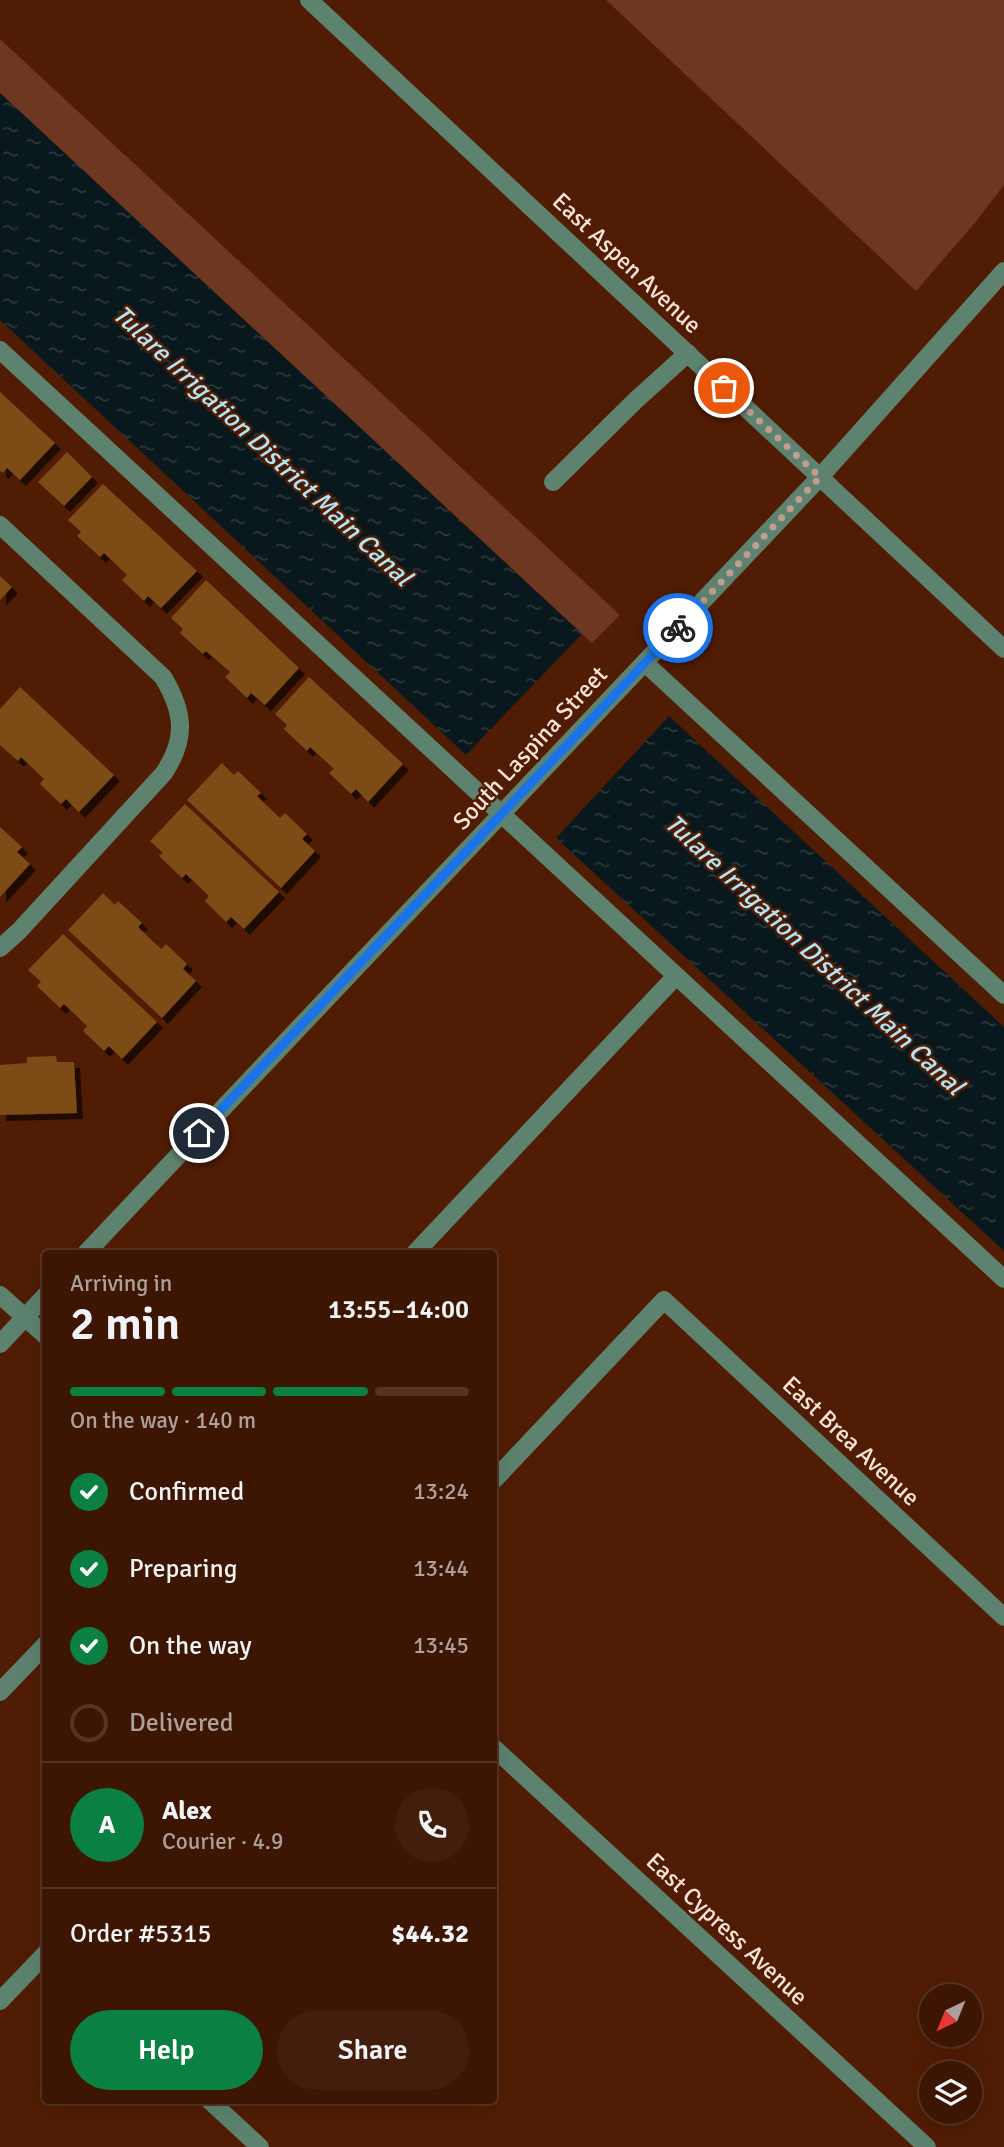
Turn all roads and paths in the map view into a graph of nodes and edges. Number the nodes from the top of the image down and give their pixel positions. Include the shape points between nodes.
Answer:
1 (309, 0) edge
2 (1004, 273) edge
3 (0, 350) edge
4 (688, 354) junction
5 (820, 477) junction
6 (553, 482) dead end
7 (0, 526) edge
8 (1004, 649) edge
9 (645, 663) junction
10 (503, 813) junction
11 (0, 948) edge
12 (676, 975) junction
13 (1004, 995) edge
14 (89, 1250) edge
15 (418, 1250) edge
16 (1004, 1279) edge
17 (0, 1295) edge
18 (42, 1299) edge
19 (25, 1317) junction
20 (42, 1332) edge
21 (0, 1344) edge
22 (497, 1477) edge
23 (1004, 1617) edge
24 (42, 1648) edge
25 (0, 1692) edge
26 (497, 1751) edge
27 (42, 1957) edge
28 (0, 2001) edge
29 (213, 2104) edge
30 (260, 2147) edge
31 (927, 2147) edge

1 - 4 street, East Aspen Avenue
2 - 5 street, South Laspina Street
3 - 10 street
4 - 5 street, East Aspen Avenue
4 - 6 street
5 - 8 street, East Aspen Avenue
5 - 9 street, South Laspina Street
7 - 11 street via 163,677 180,713 178,745 164,773
9 - 10 street, South Laspina Street
9 - 13 street
10 - 12 street
10 - 14 street, South Laspina Street
12 - 15 street
12 - 16 street
17 - 19 street
18 - 19 street
19 - 20 street
19 - 21 street
22 - 23 street, East Brea Avenue via 664,1300
24 - 25 street
26 - 31 street, East Cypress Avenue
27 - 28 street
29 - 30 street

